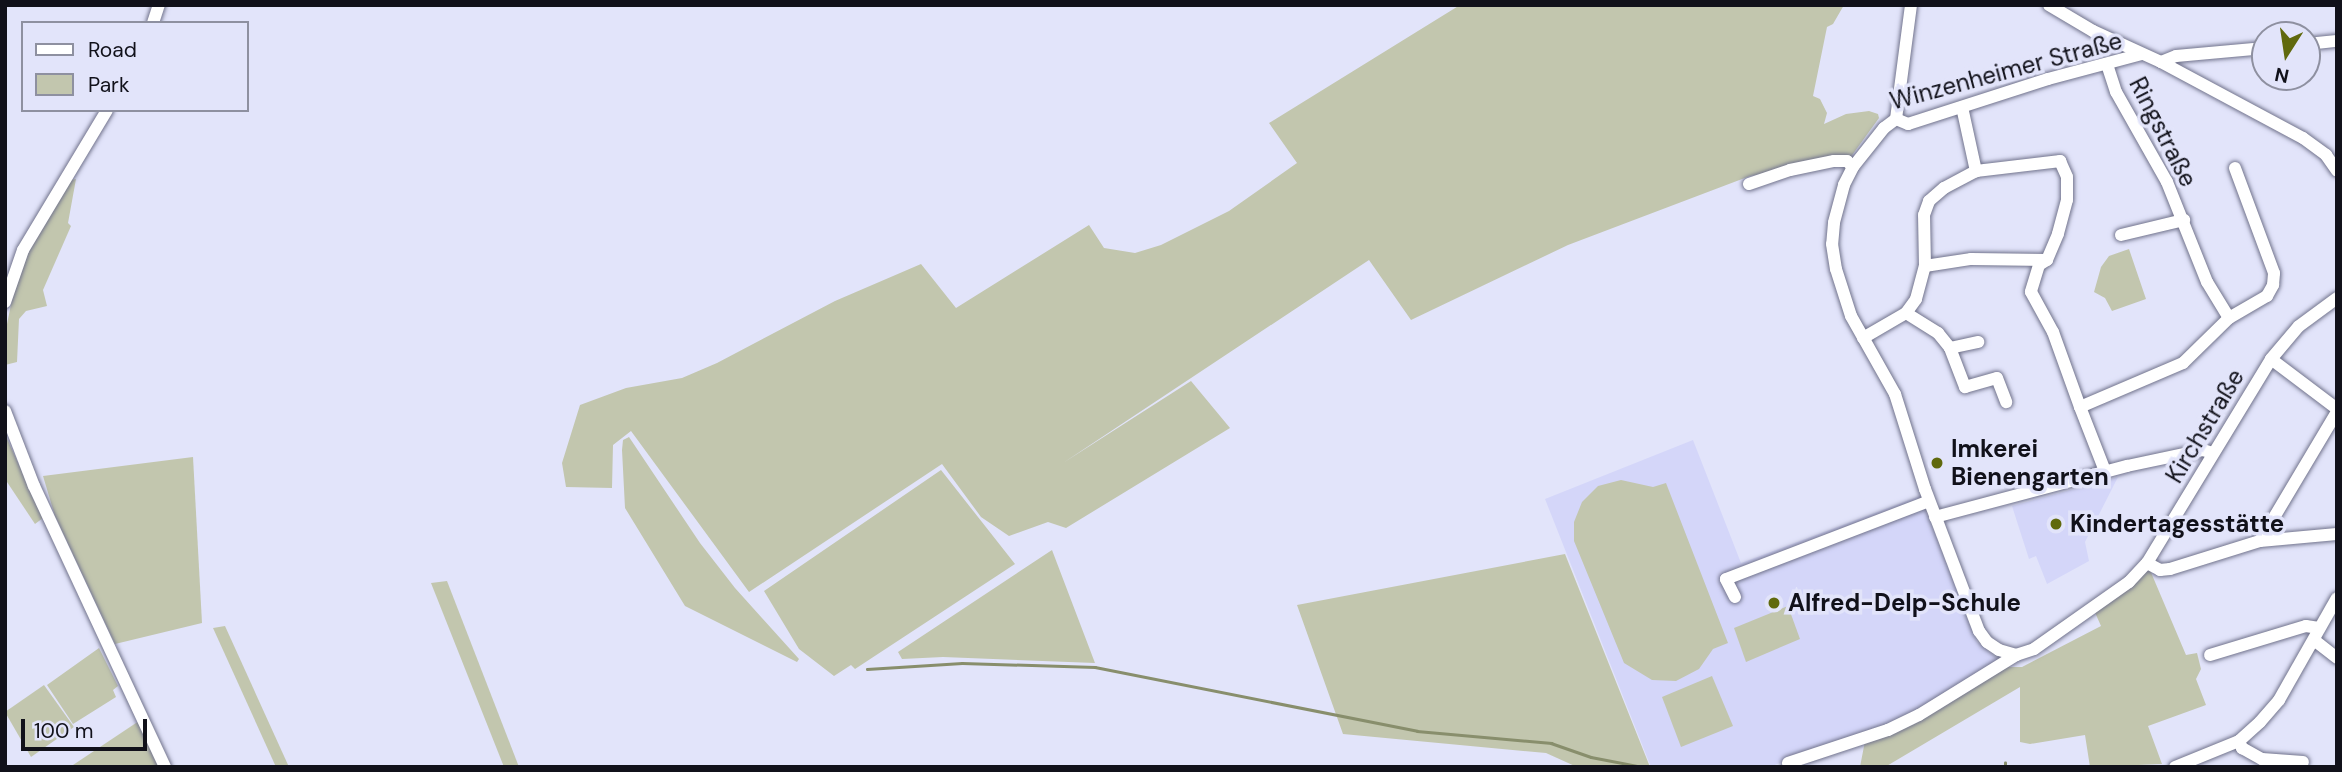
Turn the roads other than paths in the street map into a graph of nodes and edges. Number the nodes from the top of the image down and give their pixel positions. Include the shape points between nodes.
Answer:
1 (1911, 5) edge
2 (2049, 5) edge
3 (2251, 48) edge
4 (2142, 54) junction
5 (2161, 62) junction
6 (2108, 64) junction
7 (1962, 107) junction
8 (106, 112) edge
9 (1896, 119) junction
10 (1853, 167) junction
11 (2235, 168) dead end
12 (1976, 171) junction
13 (2337, 171) edge
14 (1749, 184) dead end
15 (2184, 219) junction
16 (2121, 235) dead end
17 (2048, 260) junction
18 (1926, 266) junction
19 (2337, 298) edge
20 (5, 302) edge
21 (1906, 313) junction
22 (2229, 318) junction
23 (1863, 338) junction
24 (1978, 342) dead end
25 (1950, 348) junction
26 (2270, 359) junction
27 (2006, 402) dead end
28 (2080, 407) junction
29 (5, 411) edge
30 (2337, 411) edge
31 (2213, 453) junction
32 (2105, 471) junction
33 (1929, 501) junction
34 (1935, 517) junction
35 (2337, 534) edge
36 (2260, 541) junction
37 (2147, 563) junction
38 (1735, 597) dead end
39 (2337, 598) edge
40 (2317, 634) junction
41 (2017, 654) junction
42 (2210, 655) dead end
43 (2337, 658) edge
44 (2239, 741) junction
45 (1788, 762) dead end
46 (2303, 762) dead end
47 (165, 767) edge
48 (2175, 767) edge

1 - 9 street
2 - 4 street
3 - 5 street via 2176,56
4 - 5 street
4 - 6 street, Winzenheimer Straße
5 - 13 street via 2303,138 2326,155
6 - 7 street, Winzenheimer Straße
6 - 15 street, Ringstraße via 2116,92
7 - 9 street, Winzenheimer Straße via 1908,124
7 - 12 street
8 - 20 street via 23,250
9 - 10 street, Winzenheimer Straße
10 - 14 street via 1833,161
10 - 23 street, Winzenheimer Straße via 1838,205 1832,244 1845,299
11 - 22 street via 2274,273 2267,296
12 - 17 street via 2060,161 2067,177 2067,200
12 - 18 street via 1929,201 1924,215
15 - 16 street, Ringstraße
15 - 22 street, Ringstraße via 2207,282
17 - 18 street via 1971,260
17 - 28 street via 2039,265 2031,292 2053,332
18 - 21 street via 1916,299
19 - 26 street, Kirchstraße via 2299,326
21 - 23 street
21 - 25 street via 1938,333
22 - 28 street via 2183,363
23 - 33 street, Winzenheimer Straße via 1895,394
24 - 25 street
25 - 27 street via 1965,387 1997,378
26 - 30 street
26 - 31 street, Kirchstraße
28 - 32 street
29 - 47 street via 29,475
30 - 36 street
31 - 32 street via 2203,450
31 - 37 street, Kirchstraße
32 - 34 street
33 - 34 street, Winzenheimer Straße
33 - 38 street via 1726,579
34 - 41 street, Winzenheimer Straße via 1979,631 1993,646
35 - 36 street
36 - 37 street via 2170,569
37 - 41 street, Kirchstraße via 2087,612 2034,649
39 - 40 street
40 - 42 street via 2306,626
40 - 43 street
40 - 44 street via 2279,700
41 - 45 street, Kirchstraße via 1888,730
44 - 46 street via 2262,759
44 - 48 street

